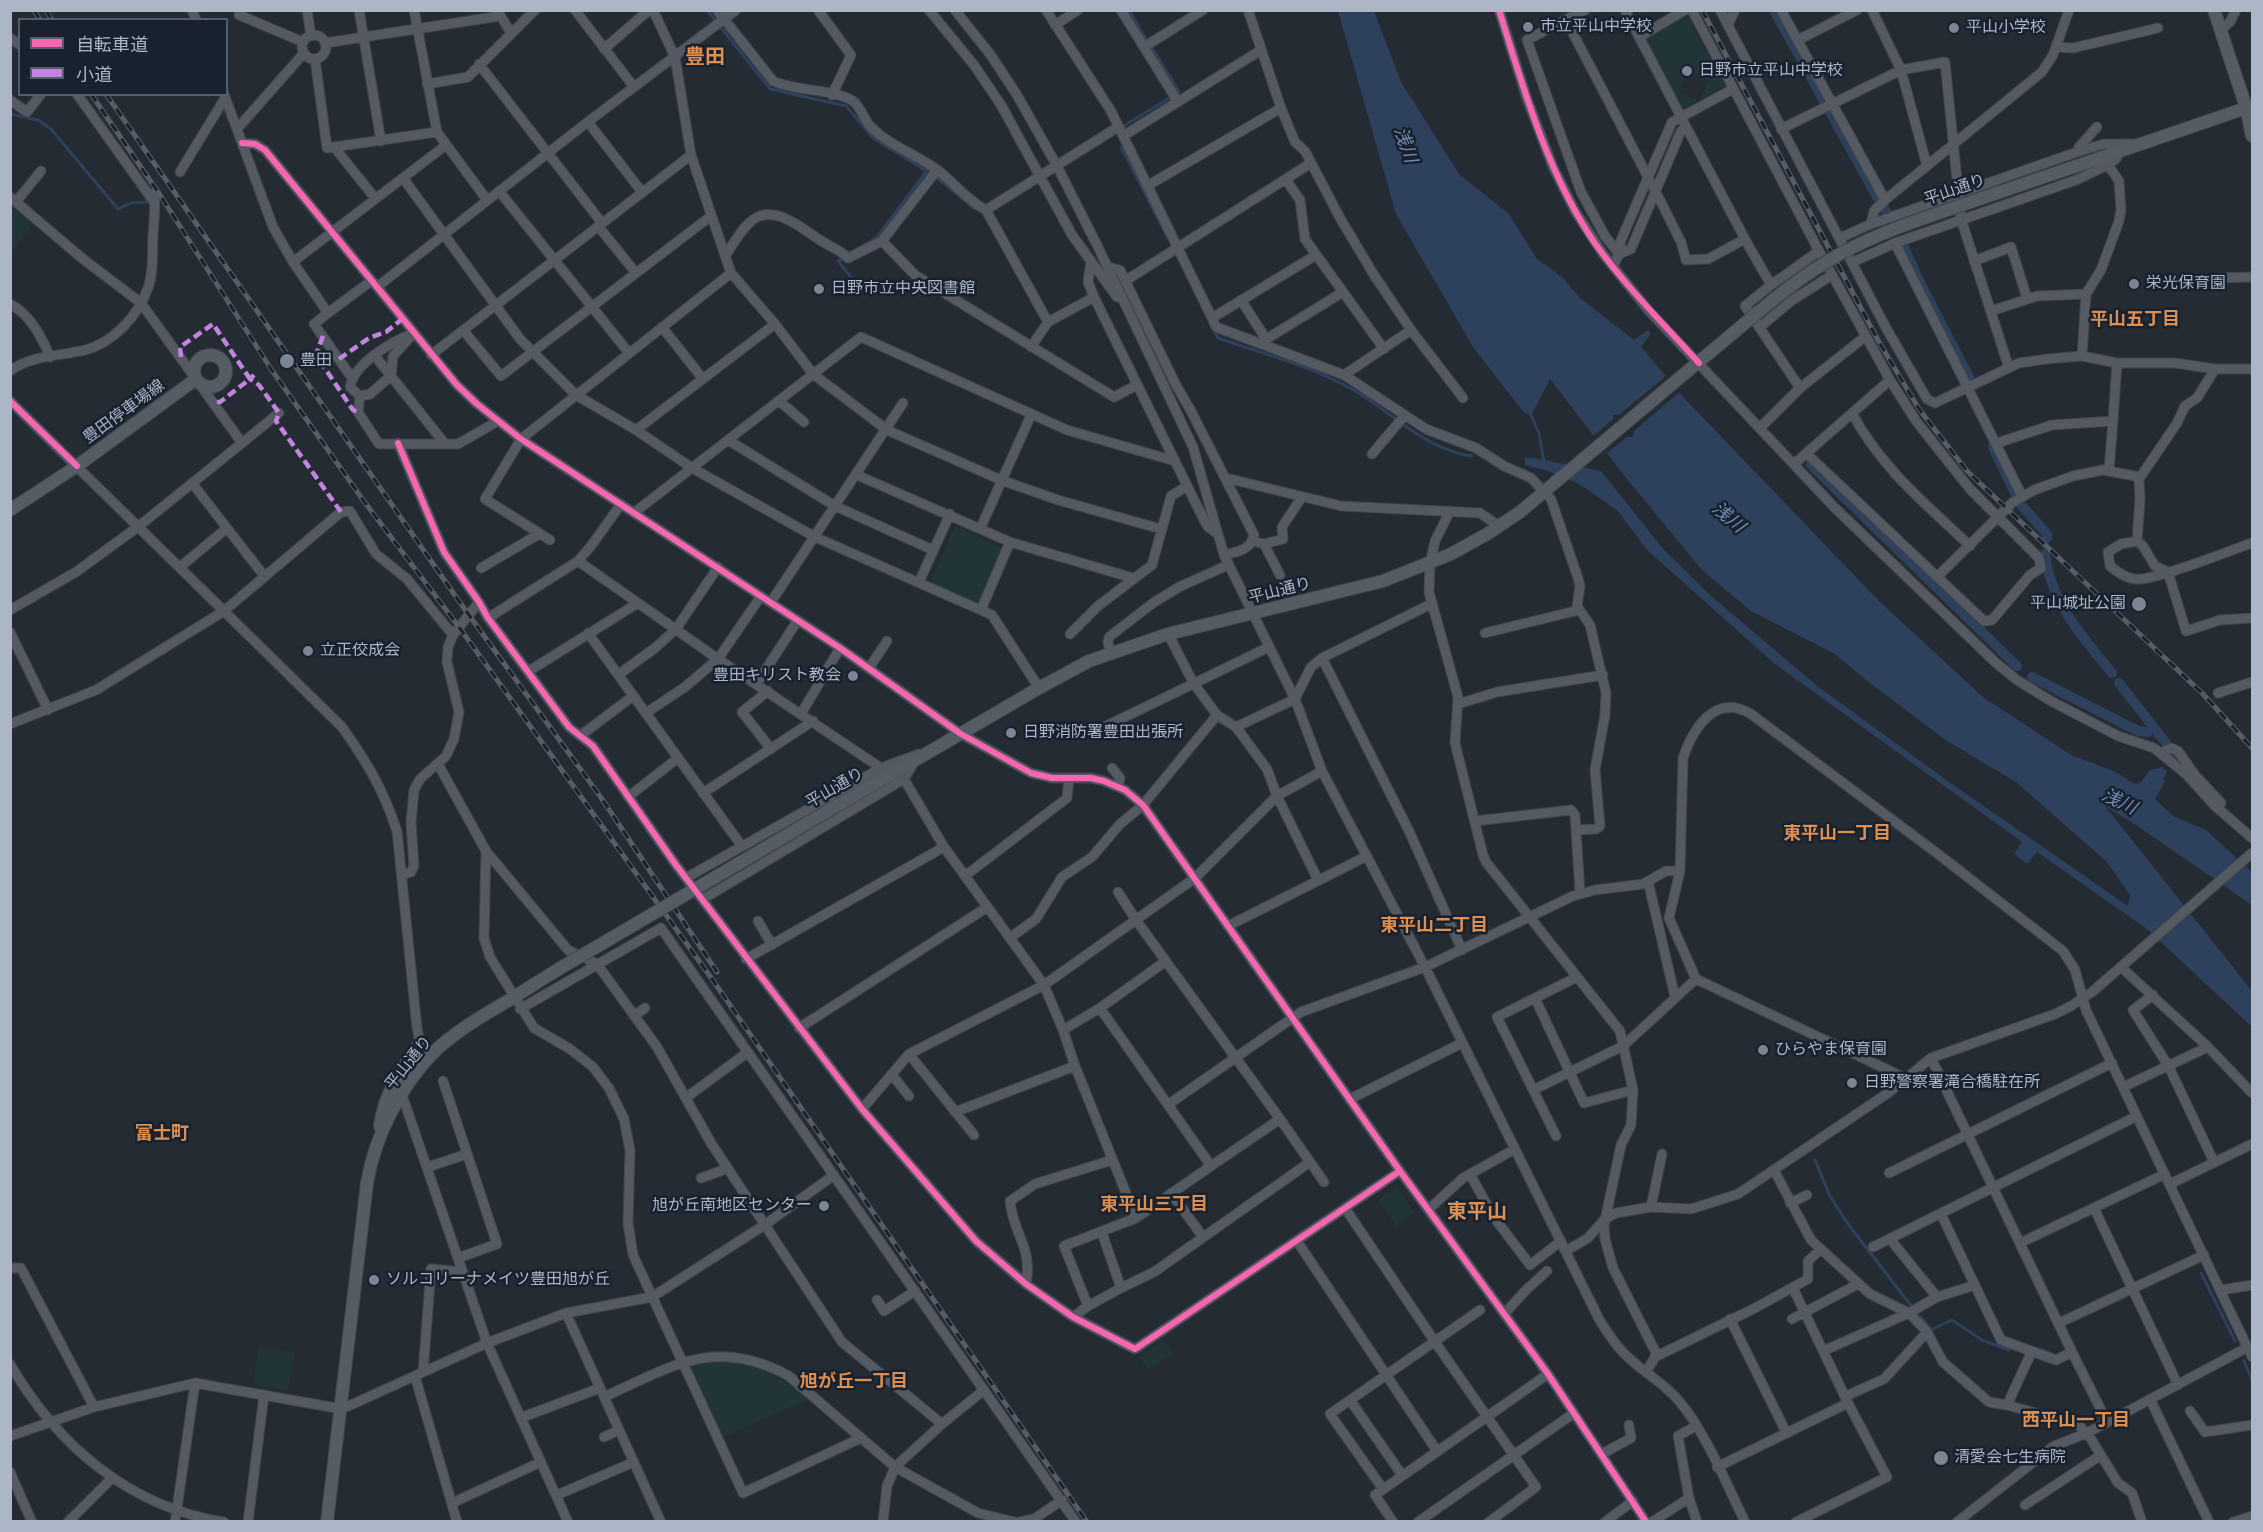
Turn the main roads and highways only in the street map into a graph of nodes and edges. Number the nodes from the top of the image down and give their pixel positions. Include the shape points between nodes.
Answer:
1 (2214, 10) edge
2 (2249, 107) edge
3 (2253, 136) edge
4 (196, 379) road end
5 (10, 510) edge
6 (420, 1042) road end
7 (379, 1136) junction
8 (327, 1521) edge

1 - 2 main road
2 - 3 main road
2 - 7 main road, 平山通り, bridge via 1889,231 1830,259 1783,292 1499,526 1430,564 1383,581 1110,652 1039,688 461,1030 433,1054 402,1095
4 - 5 main road, 豊田停車場線
6 - 7 main road via 393,1084 382,1111
7 - 8 main road, 平山通り via 367,1183

